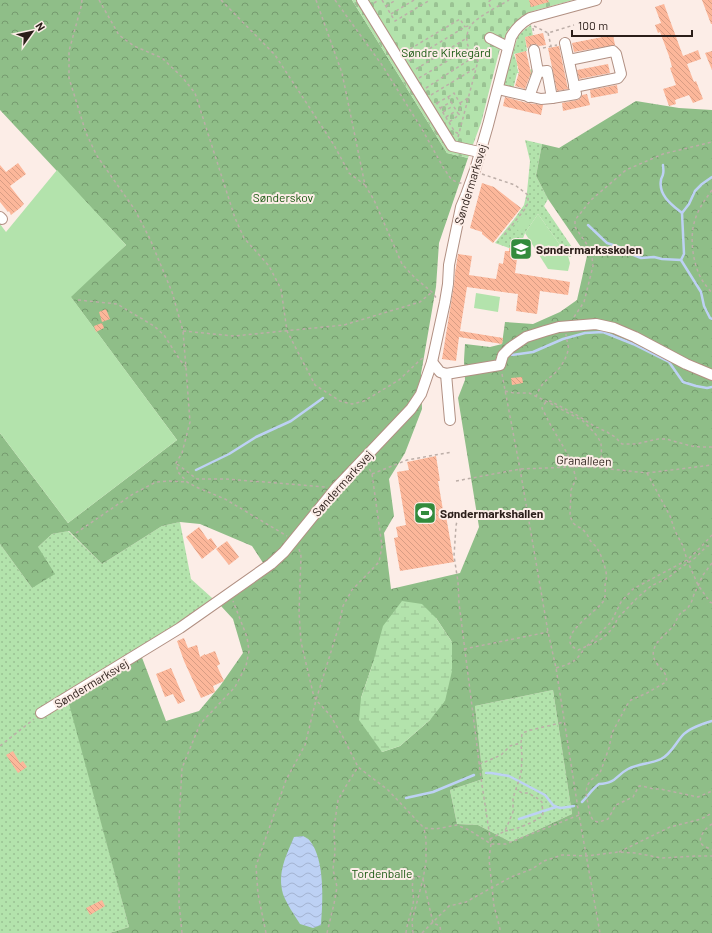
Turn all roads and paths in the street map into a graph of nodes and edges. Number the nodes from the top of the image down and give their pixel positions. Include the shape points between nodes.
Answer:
1 (82, 0) edge
2 (99, 0) edge
3 (222, 0) edge
4 (316, 0) edge
5 (335, 0) edge
6 (362, 0) edge
7 (382, 0) edge
8 (396, 0) edge
9 (414, 0) edge
10 (430, 0) edge
11 (491, 0) edge
12 (509, 0) edge
13 (596, 0) edge
14 (386, 6) junction
15 (492, 10) junction
16 (391, 14) junction
17 (574, 24) dead end
18 (471, 25) junction
19 (532, 25) dead end
20 (465, 27) junction
21 (548, 33) junction
22 (467, 38) junction
23 (490, 38) dead end
24 (566, 43) joint
25 (551, 46) junction
26 (508, 47) junction
27 (469, 48) junction
28 (534, 50) joint
29 (475, 56) junction
30 (569, 60) junction
31 (477, 67) junction
32 (405, 70) junction
33 (538, 72) junction
34 (574, 87) junction
35 (498, 89) junction
36 (421, 96) junction
37 (448, 96) junction
38 (529, 97) junction
39 (468, 98) junction
40 (552, 98) junction
41 (451, 102) junction
42 (437, 103) dead end
43 (460, 103) junction
44 (454, 106) junction
45 (440, 108) dead end
46 (456, 111) junction
47 (443, 112) dead end
48 (459, 115) junction
49 (446, 117) dead end
50 (449, 122) dead end
51 (712, 142) edge
52 (455, 147) junction
53 (479, 152) junction
54 (474, 170) junction
55 (365, 185) junction
56 (469, 186) junction
57 (712, 190) edge
58 (504, 235) dead end
59 (432, 292) junction
60 (712, 293) edge
61 (78, 300) dead end
62 (445, 302) junction
63 (568, 326) junction
64 (183, 331) junction
65 (287, 331) junction
66 (430, 360) junction
67 (500, 364) junction
68 (186, 368) junction
69 (446, 374) junction
70 (712, 375) edge
71 (505, 391) junction
72 (536, 397) junction
73 (548, 402) junction
74 (450, 420) dead end
75 (712, 447) edge
76 (452, 452) dead end
77 (364, 459) junction
78 (176, 464) junction
79 (712, 465) edge
80 (573, 467) junction
81 (601, 468) junction
82 (520, 469) junction
83 (646, 473) junction
84 (372, 474) junction
85 (456, 481) dead end
86 (187, 482) junction
87 (336, 488) junction
88 (459, 511) dead end
89 (76, 533) dead end
90 (712, 534) edge
91 (293, 540) junction
92 (712, 546) edge
93 (687, 560) junction
94 (712, 562) edge
95 (688, 563) junction
96 (698, 585) junction
97 (230, 594) junction
98 (712, 603) edge
99 (548, 632) junction
100 (585, 648) junction
101 (464, 649) junction
102 (556, 668) junction
103 (316, 700) junction
104 (40, 713) joint
105 (564, 722) junction
106 (521, 743) junction
107 (0, 746) edge
108 (479, 764) junction
109 (358, 767) junction
110 (516, 789) junction
111 (712, 791) edge
112 (712, 813) edge
113 (579, 815) junction
114 (712, 824) edge
115 (424, 828) junction
116 (505, 831) junction
117 (490, 839) junction
118 (491, 844) junction
119 (712, 850) edge
120 (618, 852) junction
121 (586, 856) junction
122 (712, 856) edge
123 (423, 879) junction
124 (492, 888) junction
125 (433, 923) junction
126 (182, 933) edge
127 (266, 933) edge
128 (327, 933) edge
129 (406, 933) edge
130 (413, 933) edge
131 (422, 933) edge
132 (442, 933) edge
133 (499, 933) edge
134 (600, 933) edge

1 - 64 path via 69,51 69,78 86,133 97,156 135,210 150,239 172,292
2 - 65 path via 119,35 134,46 162,58 195,93 235,218 244,238 269,266 281,289
3 - 55 path via 275,55 349,172
4 - 55 path via 342,73
5 - 56 path via 382,65 451,179
6 - 32 street
7 - 14 path
8 - 14 path
9 - 16 path
10 - 16 path via 395,21
11 - 15 path via 488,2
12 - 15 path
13 - 26 street, Søndermarksvej via 524,21 511,37
14 - 16 path
15 - 18 path
17 - 21 path
18 - 20 path
18 - 22 path
19 - 21 path
20 - 32 path
20 - 32 path via 460,19
21 - 25 path
22 - 27 path
22 - 32 path
23 - 26 street
24 - 25 path
24 - 30 street
25 - 28 path
26 - 35 street, Søndermarksvej
27 - 29 path
27 - 32 path
28 - 33 street
29 - 31 path via 478,61
29 - 36 path
30 - 34 street
30 - 34 street via 613,51 621,74 618,78
31 - 36 path
31 - 39 path
32 - 36 street
33 - 38 street
33 - 40 street via 547,71
34 - 40 street via 576,94
35 - 38 street
35 - 53 street, Søndermarksvej
36 - 52 street
37 - 41 path
37 - 42 path
37 - 43 path via 454,93
38 - 40 street
39 - 43 path
39 - 52 path
41 - 44 path
41 - 45 path
43 - 48 path
44 - 46 path
44 - 47 path
46 - 48 path
46 - 49 path
48 - 50 path
51 - 63 path via 663,154 626,170 591,200 575,220 575,227 588,246 593,266 584,302
52 - 53 street
53 - 54 street, Søndermarksvej
54 - 56 street, Søndermarksvej
54 - 58 path via 516,185 528,195 525,210
55 - 59 path via 402,264
56 - 62 street, Søndermarksvej via 461,207 449,265
57 - 60 path via 694,220 693,233 695,264
59 - 62 path via 439,301
59 - 65 path via 420,302 344,326
61 - 68 path via 117,304 154,326 164,335
62 - 66 street, Søndermarksvej
63 - 67 street via 526,337 503,355
63 - 70 street via 596,324 614,328
63 - 72 path via 566,357 540,388
64 - 65 path via 234,336
64 - 68 path
65 - 66 path via 315,386 340,401 352,404 364,401 399,380 420,360
66 - 69 street via 440,372
66 - 77 street, Søndermarksvej via 421,394 411,409
67 - 69 street
67 - 71 path
68 - 78 path via 190,422 182,453
69 - 74 street
71 - 72 path via 529,393
71 - 82 path
72 - 73 path
73 - 75 path via 562,407 615,437 622,444 666,439 691,446
73 - 80 path via 542,408 568,453
73 - 81 path via 582,421 596,435 601,444
76 - 84 path via 407,460
77 - 84 path
77 - 87 street, Søndermarksvej
78 - 86 path via 178,472
78 - 87 path via 197,479
79 - 83 path, Granalleen
80 - 81 path, Granalleen
80 - 82 path, Granalleen
80 - 100 path via 576,479 571,490 570,516 573,523 585,532 599,551 606,572 604,601 571,634 571,646 574,649
81 - 83 path, Granalleen
82 - 85 path, Granalleen
82 - 99 path
83 - 93 path via 670,516
84 - 103 path via 382,546 379,562 352,590 343,606
86 - 89 path via 156,482 133,494
86 - 91 path via 225,499
87 - 91 street, Søndermarksvej
88 - 101 path via 454,556
90 - 93 path
91 - 97 street, Søndermarksvej via 271,564
91 - 103 path via 301,556 301,642
92 - 95 path via 707,546
93 - 95 path
93 - 100 path via 633,589 621,602 611,622
94 - 96 path
95 - 96 path
95 - 100 path via 646,590 629,605 603,638
96 - 98 path
96 - 111 path via 690,606 680,614 676,623 654,650 653,658 664,672 666,682 628,702 612,732 600,773 588,783 586,793 590,815 597,822 608,818 616,805 633,797 639,786 698,797
97 - 104 street, Søndermarksvej via 180,628
97 - 126 path via 247,637 249,651 246,666 235,687 200,724 182,768 179,822 179,903
99 - 101 path
99 - 102 path
100 - 102 path via 579,658
101 - 108 path
102 - 105 path
103 - 109 path via 330,715
103 - 127 path via 305,745 286,780 256,866 258,894
104 - 107 path, Søndermarksvej
105 - 106 path via 522,733
105 - 113 path
106 - 108 path via 510,746 501,755
106 - 110 path via 521,777
108 - 117 path
109 - 115 path via 388,790
109 - 128 path via 338,800 333,869 337,887
110 - 116 path
110 - 116 path via 522,793 528,792 542,802 544,813 524,826
112 - 120 path via 670,828
113 - 118 path via 506,844
113 - 121 path
114 - 119 path via 701,836 701,841 702,845
115 - 118 path via 436,829 457,825
115 - 123 path via 426,862
116 - 117 path
117 - 118 path
118 - 124 path via 489,859
120 - 121 path
120 - 122 path via 662,858
121 - 124 path via 562,855 550,859
121 - 134 path
123 - 125 path
123 - 129 path via 416,876 412,884 414,902
123 - 130 path via 412,921
124 - 125 path via 466,902 449,906
124 - 133 path
125 - 131 path
125 - 132 path via 440,926

